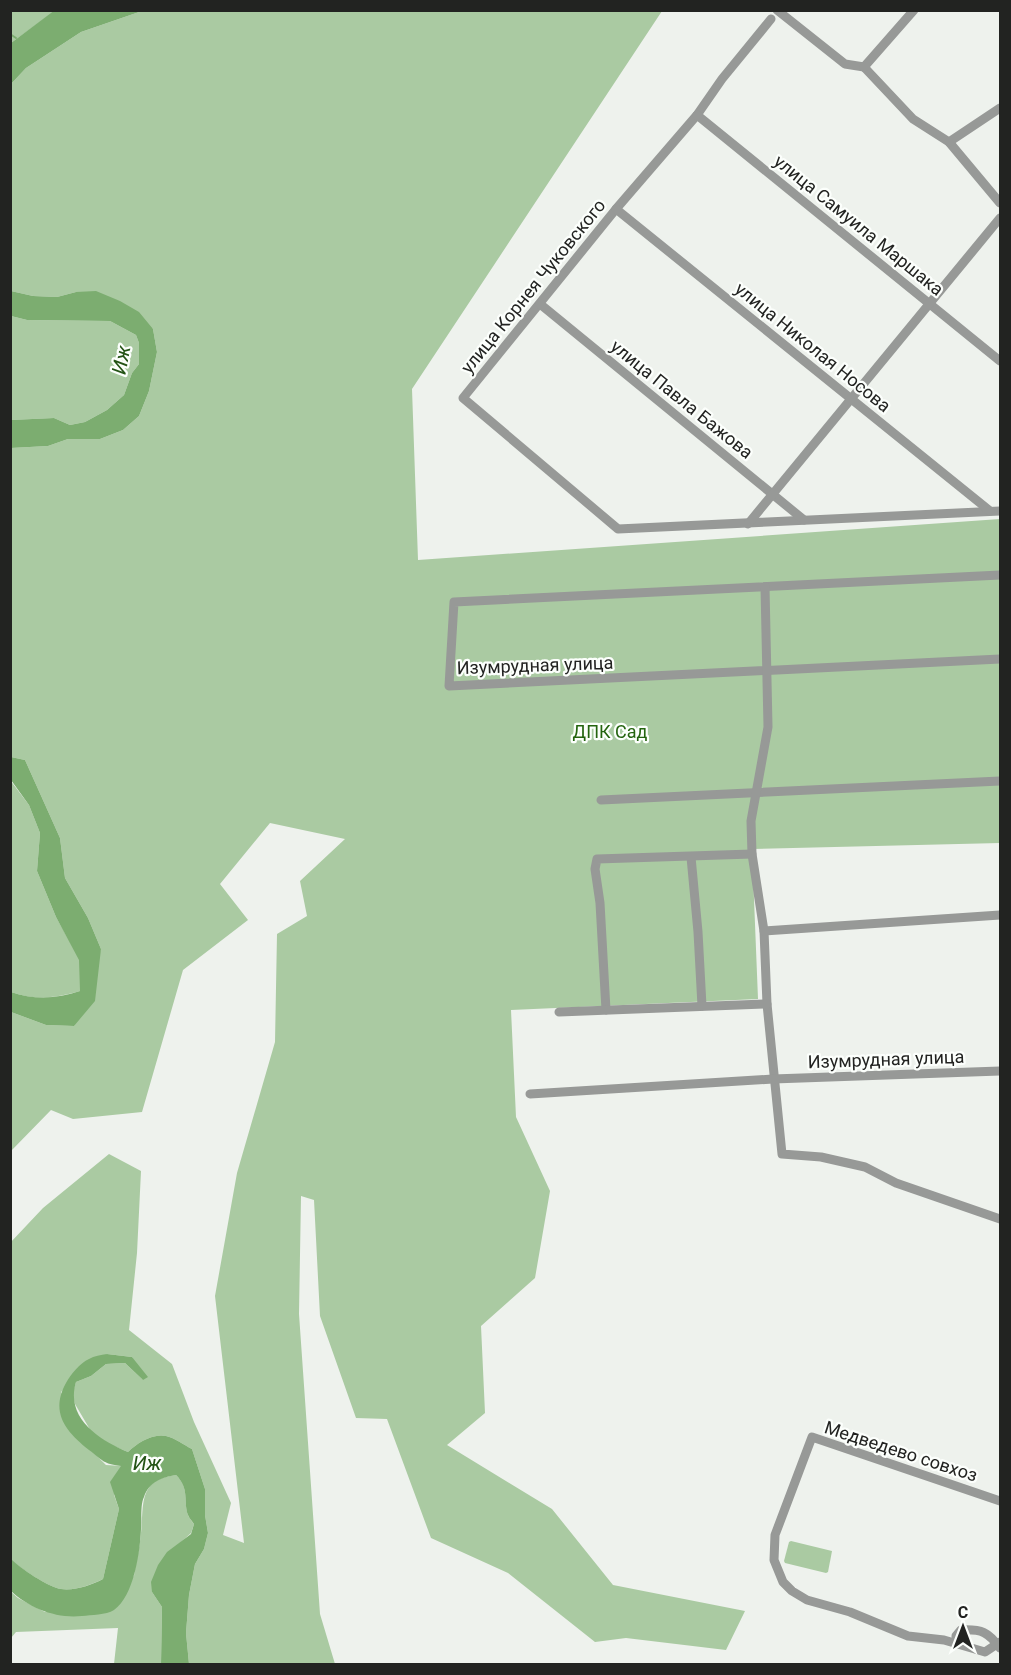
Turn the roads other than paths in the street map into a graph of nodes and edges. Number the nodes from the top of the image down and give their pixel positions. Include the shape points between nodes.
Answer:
1 (777, 10) edge
2 (914, 10) edge
3 (771, 19) dead end
4 (864, 67) junction
5 (1000, 108) edge
6 (696, 115) junction
7 (949, 142) junction
8 (1000, 203) edge
9 (616, 209) junction
10 (1000, 218) edge
11 (930, 303) junction
12 (540, 304) junction
13 (1000, 361) edge
14 (851, 399) junction
15 (772, 495) junction
16 (990, 511) junction
17 (1000, 511) edge
18 (804, 520) junction
19 (748, 524) junction
20 (1000, 575) edge
21 (765, 587) junction
22 (1000, 658) edge
23 (768, 671) junction
24 (1000, 781) edge
25 (757, 794) junction
26 (601, 800) dead end
27 (752, 854) junction
28 (691, 857) junction
29 (1000, 915) edge
30 (764, 931) junction
31 (766, 1004) junction
32 (702, 1006) junction
33 (606, 1010) junction
34 (559, 1012) dead end
35 (1000, 1071) edge
36 (773, 1079) junction
37 (530, 1094) dead end
38 (1000, 1220) edge
39 (1000, 1502) edge
40 (956, 1644) junction
41 (1000, 1645) edge

1 - 4 street via 845,64
2 - 4 street
3 - 6 street, улица Корнея Чуковского
4 - 7 street via 913,119
5 - 7 street
6 - 9 street, улица Корнея Чуковского
6 - 11 street, улица Самуила Маршака
7 - 8 street
9 - 12 street, улица Корнея Чуковского
9 - 14 street, улица Николая Носова
10 - 11 street
11 - 13 street, улица Самуила Маршака
11 - 14 street
12 - 15 street, улица Павла Бажова
12 - 19 street, улица Корнея Чуковского via 463,398 618,529
14 - 15 street
14 - 16 street, улица Николая Носова
15 - 18 street, улица Павла Бажова
15 - 19 street
16 - 17 street, улица Корнея Чуковского
16 - 18 street, улица Корнея Чуковского
18 - 19 street, улица Корнея Чуковского
20 - 21 street, Изумрудная улица
21 - 23 street
21 - 23 street, Изумрудная улица via 454,602 449,686
22 - 23 street, Изумрудная улица
23 - 25 street via 768,727
24 - 25 street
25 - 26 street
25 - 27 street via 751,821
27 - 28 street
27 - 30 street
28 - 32 street
28 - 33 street via 597,859
29 - 30 street
30 - 31 street
31 - 32 street
31 - 36 street
32 - 33 street
33 - 34 street
35 - 36 street, Изумрудная улица
36 - 37 street, Изумрудная улица
36 - 38 street via 782,1154 821,1157 865,1167 896,1183
39 - 40 street, Медведево совхоз via 812,1437 775,1535 774,1560 783,1582 792,1591 908,1636
40 - 41 street, Медведево совхоз via 985,1652
40 - 41 street via 961,1630 970,1630 986,1632

